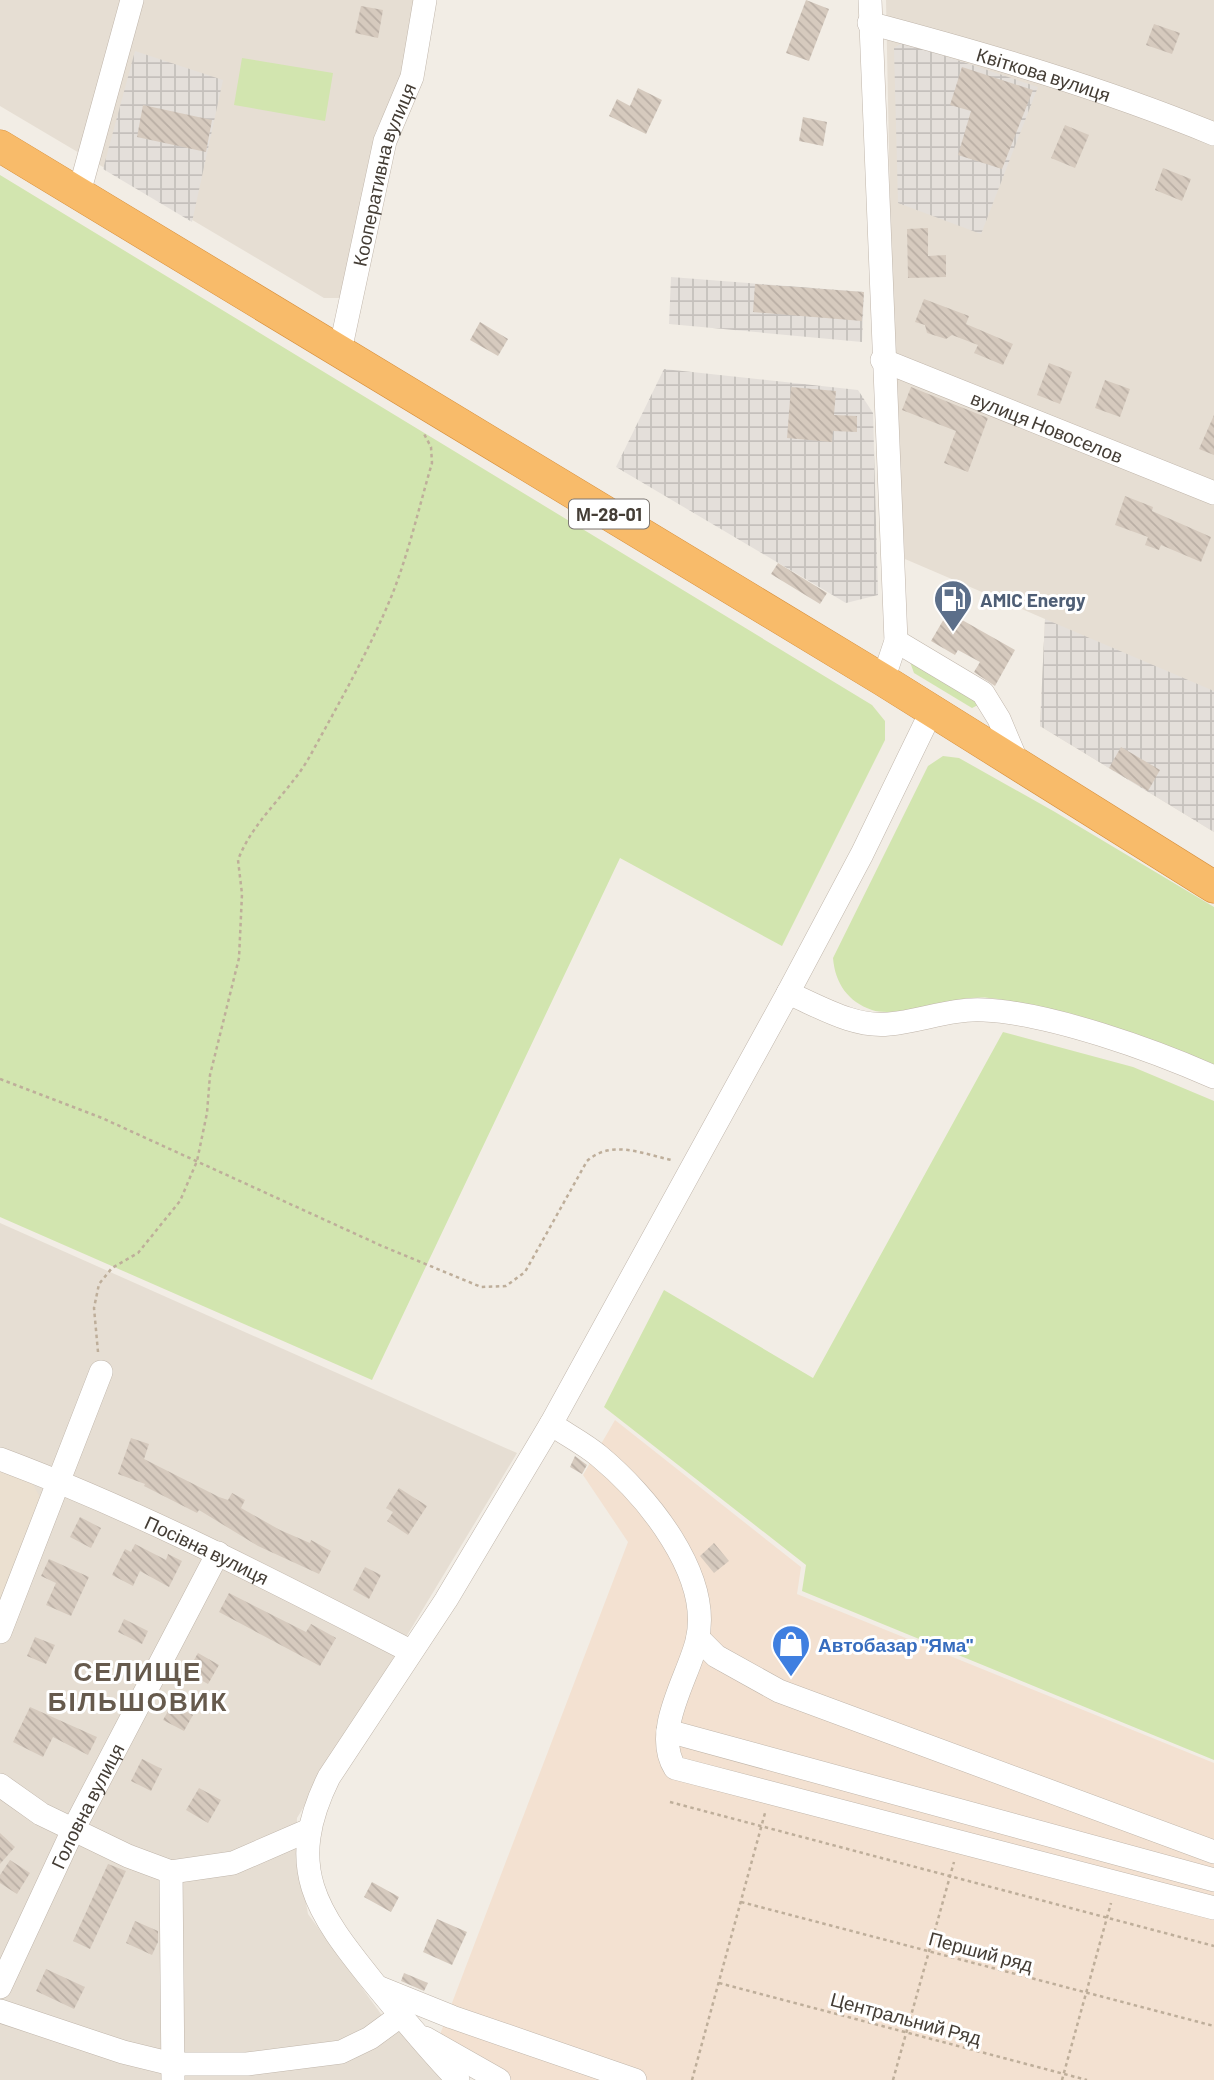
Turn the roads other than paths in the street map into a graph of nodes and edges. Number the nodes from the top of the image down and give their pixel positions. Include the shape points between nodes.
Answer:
1 (132, 0) edge
2 (425, 0) edge
3 (870, 11) edge
4 (1214, 134) edge
5 (0, 146) edge
6 (79, 193) junction
7 (340, 351) junction
8 (883, 360) junction
9 (1214, 494) edge
10 (896, 641) junction
11 (883, 680) junction
12 (932, 710) junction
13 (1018, 764) junction
14 (1214, 887) edge
15 (788, 993) junction
16 (1214, 1077) edge
17 (102, 1372) road end
18 (551, 1424) junction
19 (0, 1459) edge
20 (59, 1481) junction
21 (218, 1553) junction
22 (0, 1632) edge
23 (698, 1638) junction
24 (410, 1651) junction
25 (668, 1731) junction
26 (0, 1785) edge
27 (73, 1830) junction
28 (309, 1830) junction
29 (1214, 1852) edge
30 (170, 1872) junction
31 (1214, 1880) edge
32 (1214, 1908) edge
33 (377, 1986) junction
34 (0, 1987) edge
35 (0, 2011) edge
36 (400, 2015) junction
37 (416, 2034) junction
38 (173, 2072) edge
39 (458, 2080) edge
40 (499, 2080) edge
41 (635, 2080) edge

1 - 6 street
2 - 7 street, Кооперативна вулиця via 412,77 385,141
3 - 4 street, Квіткова вулиця via 979,52 1142,104
3 - 8 street
5 - 6 highway, М-28-01
6 - 7 highway, М-28-01
7 - 11 highway, М-28-01
8 - 9 street, вулиця Новоселов
8 - 10 street
10 - 11 street
10 - 13 street via 983,693
11 - 12 highway, М-28-01
12 - 13 highway, М-28-01
12 - 15 street
13 - 14 highway, М-28-01
15 - 16 street via 871,1024 970,1010 1008,1012 1133,1046
15 - 18 street
17 - 20 street
18 - 23 street via 599,1456 658,1514 692,1581
18 - 24 street
19 - 20 street, Посівна вулиця
20 - 21 street, Посівна вулиця
20 - 22 street
21 - 24 street, Посівна вулиця
21 - 27 street, Головна вулиця
23 - 25 street
23 - 29 street via 716,1656 779,1691
24 - 28 street via 329,1777
25 - 31 street
25 - 32 street via 669,1758 675,1768
26 - 27 street
27 - 30 street
27 - 34 street, Головна вулиця
28 - 30 street via 233,1863
28 - 33 street via 307,1860 321,1912
30 - 38 street
33 - 36 street
33 - 41 street
35 - 38 street
36 - 37 street
36 - 38 street via 370,2038 341,2052
37 - 39 street
37 - 40 street

